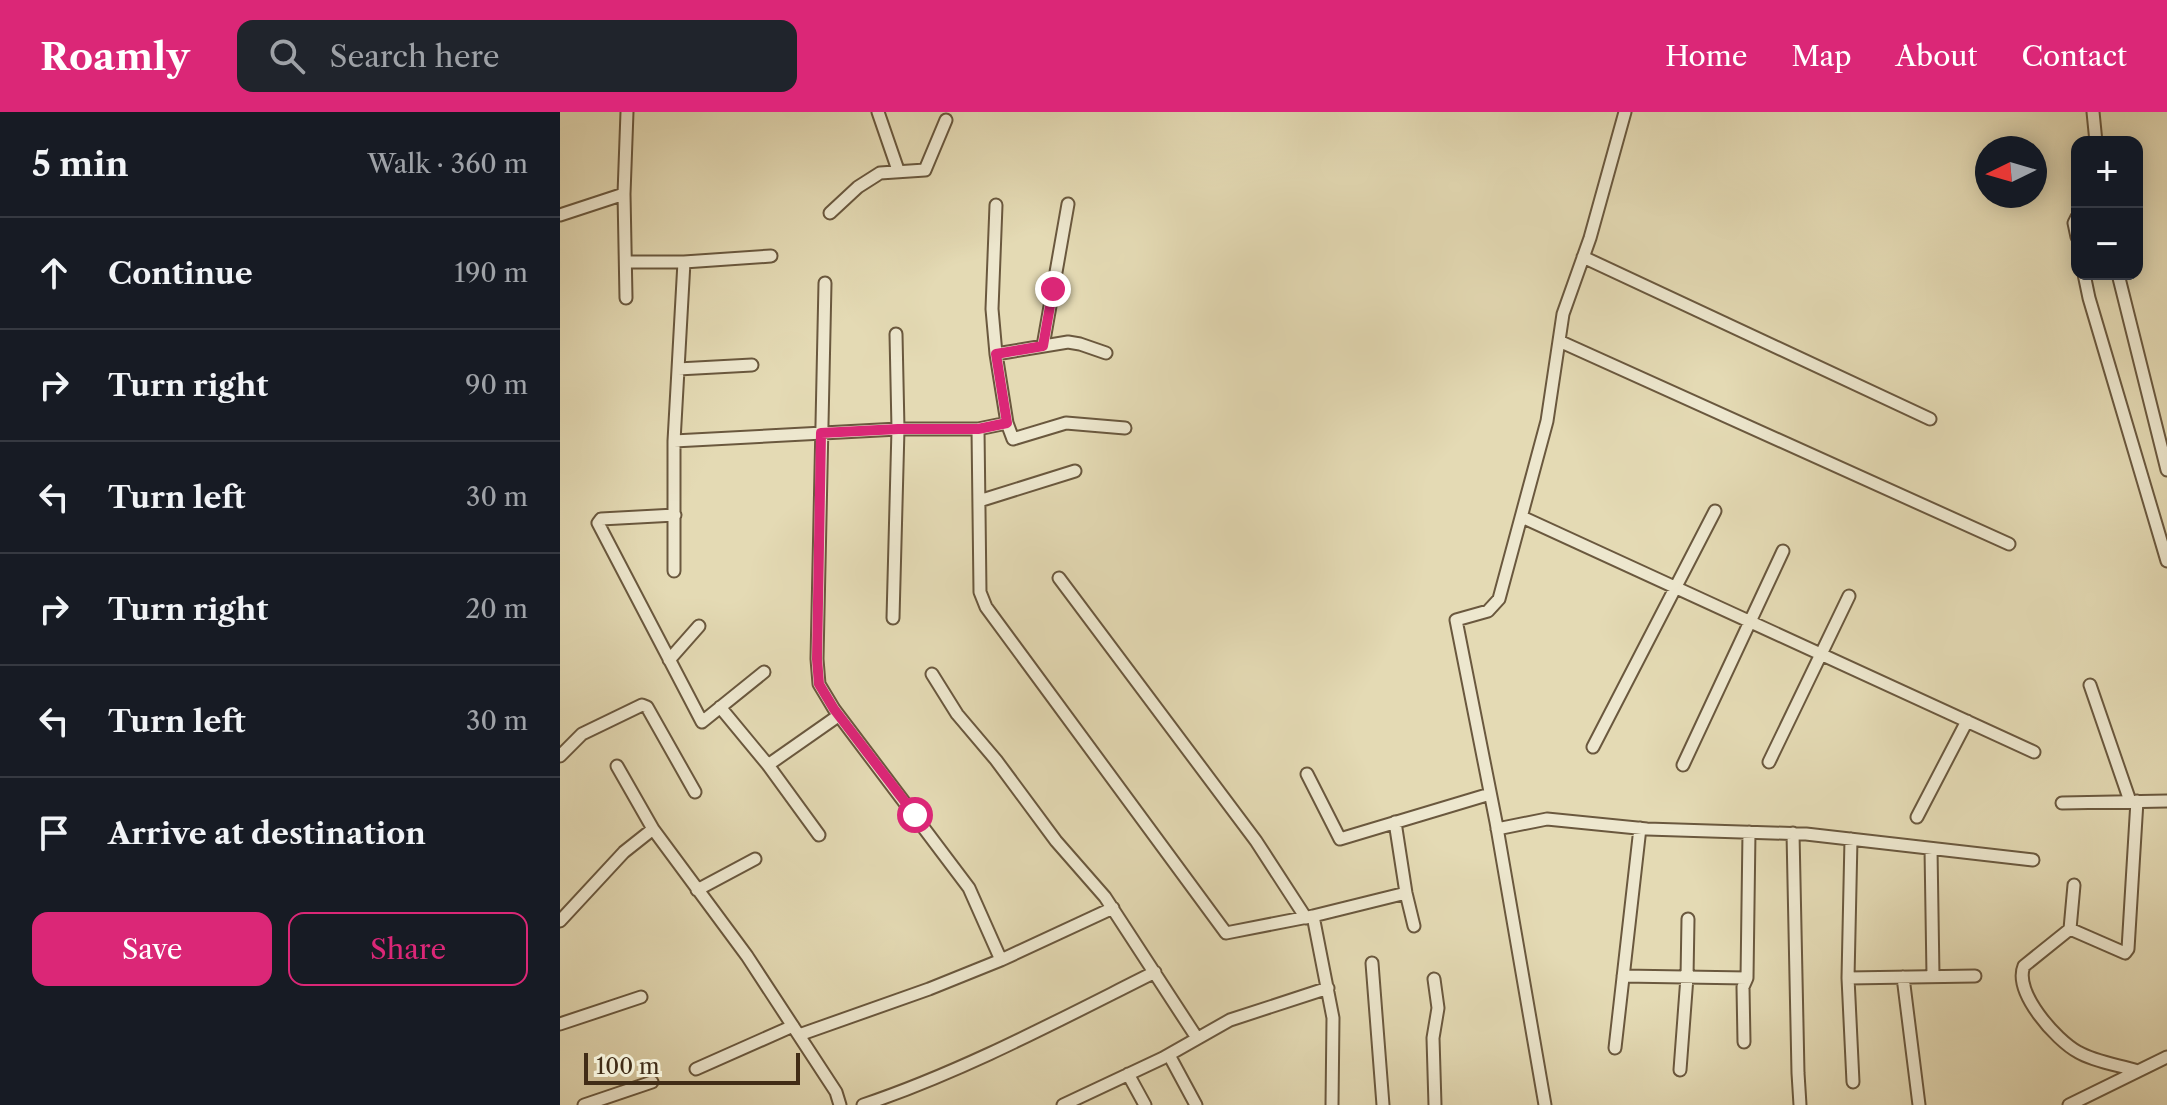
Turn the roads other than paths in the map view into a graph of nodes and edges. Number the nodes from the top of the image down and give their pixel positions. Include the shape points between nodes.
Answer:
1 (627, 112) edge
2 (878, 112) edge
3 (1625, 112) edge
4 (2093, 112) edge
5 (946, 120) dead end
6 (2095, 136) edge
7 (898, 170) junction
8 (624, 194) junction
9 (1068, 204) dead end
10 (996, 205) dead end
11 (830, 213) dead end
12 (560, 215) edge
13 (771, 256) dead end
14 (1583, 257) junction
15 (627, 262) junction
16 (684, 262) junction
17 (2085, 280) edge
18 (2120, 280) edge
19 (825, 283) dead end
20 (626, 298) dead end
21 (896, 334) dead end
22 (1559, 341) junction
23 (1043, 346) junction
24 (1106, 353) dead end
25 (996, 354) junction
26 (752, 365) dead end
27 (678, 369) junction
28 (1930, 419) dead end
29 (1007, 423) junction
30 (1125, 428) dead end
31 (898, 429) junction
32 (978, 429) junction
33 (821, 433) junction
34 (674, 441) junction
35 (2167, 470) edge
36 (1075, 471) dead end
37 (979, 501) junction
38 (1715, 511) dead end
39 (675, 515) junction
40 (1522, 517) junction
41 (2009, 544) dead end
42 (1783, 551) dead end
43 (2167, 561) edge
44 (674, 571) dead end
45 (1059, 578) dead end
46 (1676, 586) junction
47 (1849, 596) dead end
48 (893, 618) dead end
49 (1751, 620) junction
50 (699, 626) dead end
51 (1821, 653) junction
52 (669, 660) junction
53 (764, 672) dead end
54 (932, 674) dead end
55 (2090, 685) dead end
56 (720, 707) junction
57 (838, 716) junction
58 (1967, 721) junction
59 (1593, 747) dead end
60 (2034, 752) dead end
61 (560, 756) edge
62 (1769, 762) dead end
63 (768, 765) junction
64 (1683, 765) dead end
65 (617, 766) dead end
66 (1307, 774) dead end
67 (695, 792) dead end
68 (1490, 794) junction
69 (2133, 801) junction
70 (2167, 801) edge
71 (2062, 803) dead end
72 (1917, 817) dead end
73 (1395, 822) junction
74 (1640, 828) junction
75 (653, 829) junction
76 (1497, 829) junction
77 (1749, 832) junction
78 (1793, 833) junction
79 (819, 835) dead end
80 (1851, 839) junction
81 (1931, 849) junction
82 (755, 859) dead end
83 (2033, 860) dead end
84 (2074, 885) dead end
85 (697, 890) junction
86 (1406, 893) junction
87 (1113, 908) junction
88 (1309, 917) junction
89 (1688, 919) dead end
90 (560, 921) edge
91 (1414, 926) dead end
92 (2070, 929) junction
93 (1001, 960) junction
94 (1372, 963) dead end
95 (1155, 972) junction
96 (1623, 976) junction
97 (1933, 976) junction
98 (1975, 976) dead end
99 (1687, 977) junction
100 (1903, 977) junction
101 (1747, 978) junction
102 (1848, 978) junction
103 (1434, 979) dead end
104 (1328, 988) junction
105 (641, 997) dead end
106 (560, 1024) edge
107 (796, 1030) junction
108 (1197, 1038) junction
109 (1744, 1042) dead end
110 (1615, 1048) dead end
111 (1169, 1055) junction
112 (2167, 1057) edge
113 (696, 1069) dead end
114 (1680, 1070) dead end
115 (2138, 1071) junction
116 (1128, 1074) junction
117 (652, 1082) dead end
118 (1853, 1082) dead end
119 (584, 1105) edge
120 (840, 1105) edge
121 (863, 1105) edge
122 (1063, 1105) edge
123 (1145, 1105) edge
124 (1196, 1105) edge
125 (1332, 1105) edge
126 (1383, 1105) edge
127 (1435, 1105) edge
128 (1545, 1105) edge
129 (1800, 1105) edge
130 (1919, 1105) edge
131 (2069, 1105) edge

1 - 8 street
2 - 7 street
3 - 14 street
4 - 6 street
5 - 7 street via 925,170
7 - 11 street via 871,178
8 - 12 street
8 - 15 street
9 - 23 street
10 - 25 street
13 - 16 street
14 - 22 street
14 - 28 street
15 - 16 street
15 - 20 street
16 - 27 street
17 - 43 street
18 - 35 street
19 - 33 street
21 - 31 street
22 - 40 street via 1547,421
22 - 41 street
23 - 24 street via 1068,342
23 - 25 street
25 - 29 street
26 - 27 street
27 - 34 street
29 - 30 street via 1013,439 1066,423
29 - 32 street
31 - 32 street
31 - 33 street
31 - 48 street
32 - 37 street
33 - 34 street
33 - 57 street via 817,659 819,684
34 - 39 street
36 - 37 street
37 - 88 street via 980,592 986,607 1226,933
38 - 46 street
39 - 44 street
39 - 52 street via 598,523
40 - 46 street
40 - 68 street via 1499,599 1488,611 1456,620
42 - 49 street
45 - 88 street
46 - 49 street
46 - 59 street
47 - 51 street
49 - 51 street
49 - 64 street
50 - 52 street
51 - 58 street
51 - 62 street
52 - 56 street via 702,722
53 - 56 street
54 - 87 street via 957,714
55 - 69 street
56 - 63 street
57 - 63 street
57 - 93 street via 969,888
58 - 60 street
58 - 72 street
61 - 67 street via 582,734 642,705
63 - 79 street
65 - 75 street
66 - 73 street via 1340,839
68 - 73 street
68 - 76 street
69 - 70 street
69 - 71 street
69 - 92 street via 2128,949 2125,953
73 - 86 street
74 - 76 street via 1547,819
74 - 77 street
74 - 96 street
75 - 85 street
75 - 90 street via 624,852
76 - 128 street
77 - 78 street
77 - 101 street
78 - 80 street
78 - 129 street
80 - 81 street
80 - 102 street
81 - 83 street
81 - 97 street
82 - 85 street
84 - 92 street
85 - 107 street
86 - 88 street
86 - 91 street
87 - 93 street
87 - 95 street
88 - 104 street
89 - 99 street
92 - 115 street via 2024,966 2022,982 2060,1040 2080,1053
93 - 107 street
94 - 126 street
95 - 108 street
95 - 121 street via 996,1051
96 - 99 street
96 - 110 street
97 - 98 street
97 - 100 street
99 - 101 street
99 - 114 street
100 - 102 street
100 - 130 street
101 - 109 street
102 - 118 street
103 - 127 street
104 - 108 street via 1230,1020
104 - 125 street
105 - 106 street
107 - 113 street
107 - 120 street
108 - 111 street
111 - 116 street
111 - 124 street
112 - 115 street
115 - 131 street
116 - 122 street
116 - 123 street
117 - 119 street

